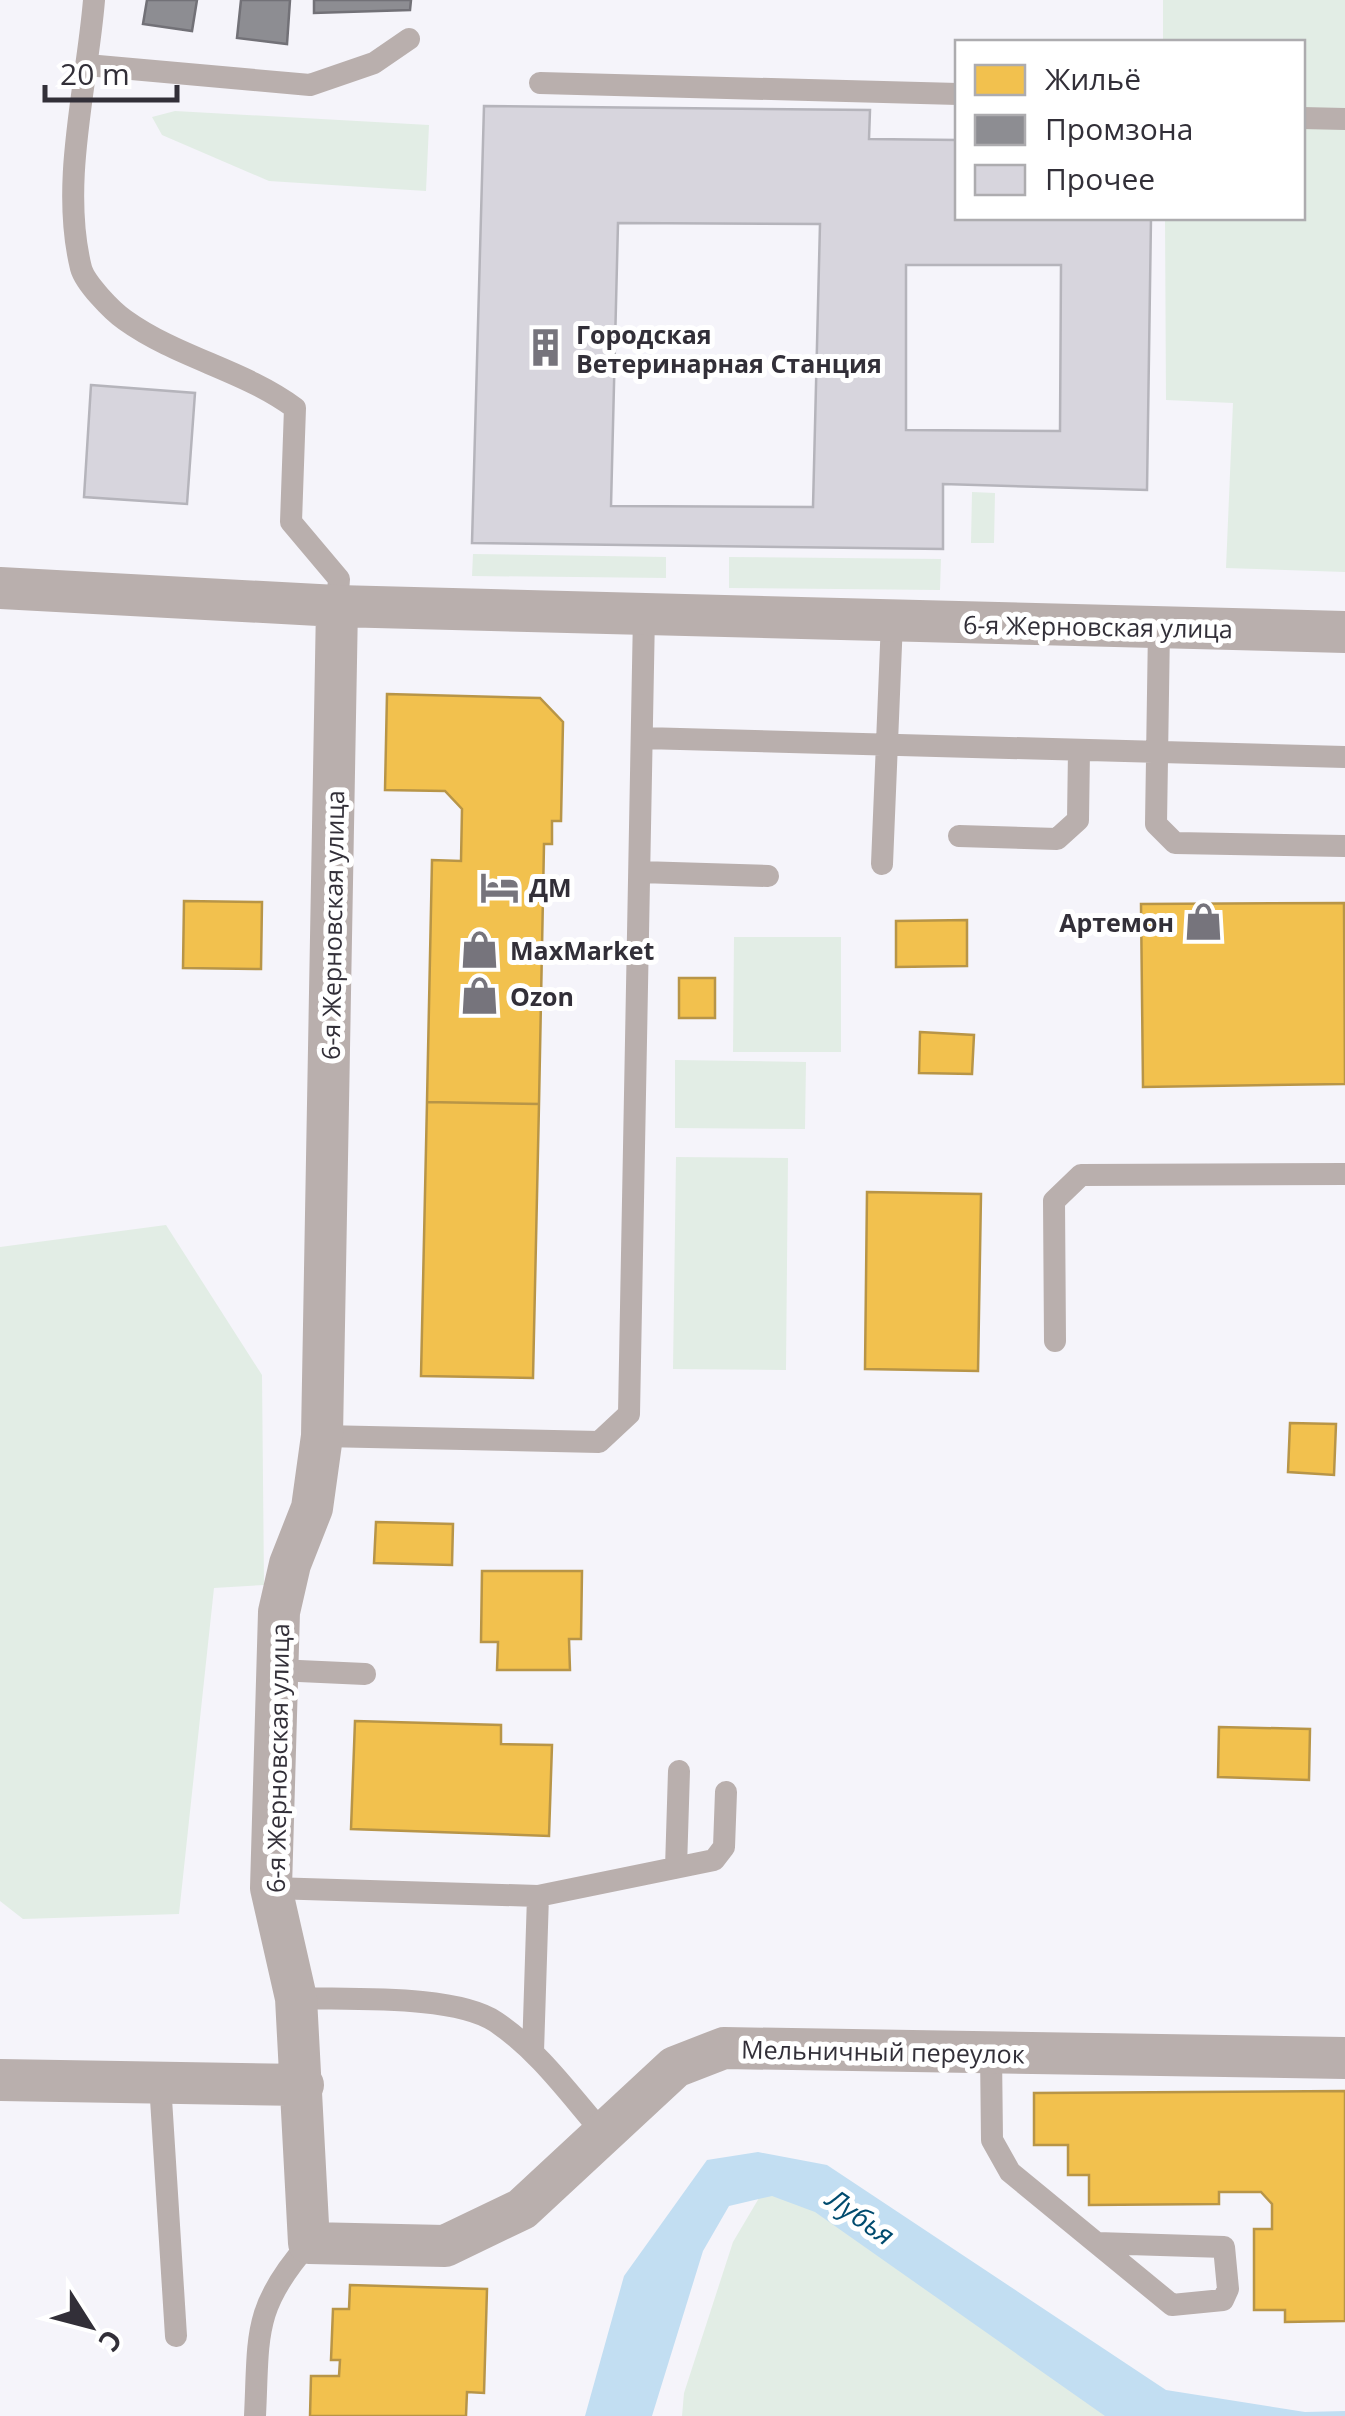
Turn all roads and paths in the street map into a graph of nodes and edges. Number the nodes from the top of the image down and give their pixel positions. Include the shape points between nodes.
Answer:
1 (94, 0) edge
2 (409, 40) dead end
3 (88, 66) junction
4 (540, 83) dead end
5 (955, 94) edge
6 (1305, 118) edge
7 (1345, 119) edge
8 (0, 588) edge
9 (337, 606) junction
10 (644, 614) junction
11 (892, 621) junction
12 (1159, 628) junction
13 (1345, 632) edge
14 (643, 738) junction
15 (885, 745) junction
16 (1079, 750) junction
17 (1157, 752) junction
18 (1345, 758) edge
19 (959, 836) dead end
20 (1345, 846) edge
21 (882, 864) dead end
22 (640, 872) junction
23 (768, 876) dead end
24 (1345, 1174) edge
25 (1054, 1342) dead end
26 (322, 1436) junction
27 (278, 1670) junction
28 (366, 1674) dead end
29 (678, 1771) dead end
30 (726, 1792) dead end
31 (676, 1868) junction
32 (272, 1888) junction
33 (538, 1896) junction
34 (296, 1998) junction
35 (533, 2052) junction
36 (991, 2052) junction
37 (1345, 2058) edge
38 (0, 2080) edge
39 (160, 2083) junction
40 (304, 2085) junction
41 (604, 2134) junction
42 (308, 2243) junction
43 (1097, 2244) junction
44 (176, 2336) dead end
45 (255, 2416) edge

1 - 3 lane
2 - 3 lane via 374,63 310,86
3 - 9 lane via 74,192 81,272 124,320 227,373 263,384 295,408 291,522 339,579
4 - 5 lane
6 - 7 lane
8 - 9 street
9 - 10 street, 6-я Жерновская улица
9 - 26 street, 6-я Жерновская улица
10 - 11 street, 6-я Жерновская улица
10 - 14 lane
11 - 12 street, 6-я Жерновская улица
11 - 15 lane
12 - 13 street, 6-я Жерновская улица
12 - 17 lane
14 - 15 lane
14 - 22 lane
15 - 16 lane
15 - 21 lane
16 - 17 lane
16 - 19 lane via 1078,820 1057,840
17 - 18 lane
17 - 20 lane via 1156,824 1175,843
22 - 23 lane
22 - 26 lane via 628,1414 600,1442
24 - 25 lane via 1081,1175 1054,1201
26 - 27 street, 6-я Жерновская улица via 312,1508 279,1612
27 - 28 lane
27 - 32 street, 6-я Жерновская улица
29 - 31 lane
30 - 31 lane via 724,1848 714,1860
31 - 33 lane
32 - 33 lane
32 - 34 street, 6-я Жерновская улица
33 - 35 lane
34 - 35 lane via 428,2002 492,2019
34 - 40 street, 6-я Жерновская улица
35 - 41 lane
36 - 37 street, Мельничный переулок
36 - 41 street, Мельничный переулок via 724,2048 675,2067
36 - 43 lane via 992,2140 1010,2172
38 - 39 street
39 - 40 street
39 - 44 lane
40 - 42 street, 6-я Жерновская улица
41 - 42 street, Мельничный переулок via 522,2208 445,2246
42 - 45 lane via 260,2317
43 - 43 lane via 1172,2305 1213,2305 1228,2290 1224,2247

